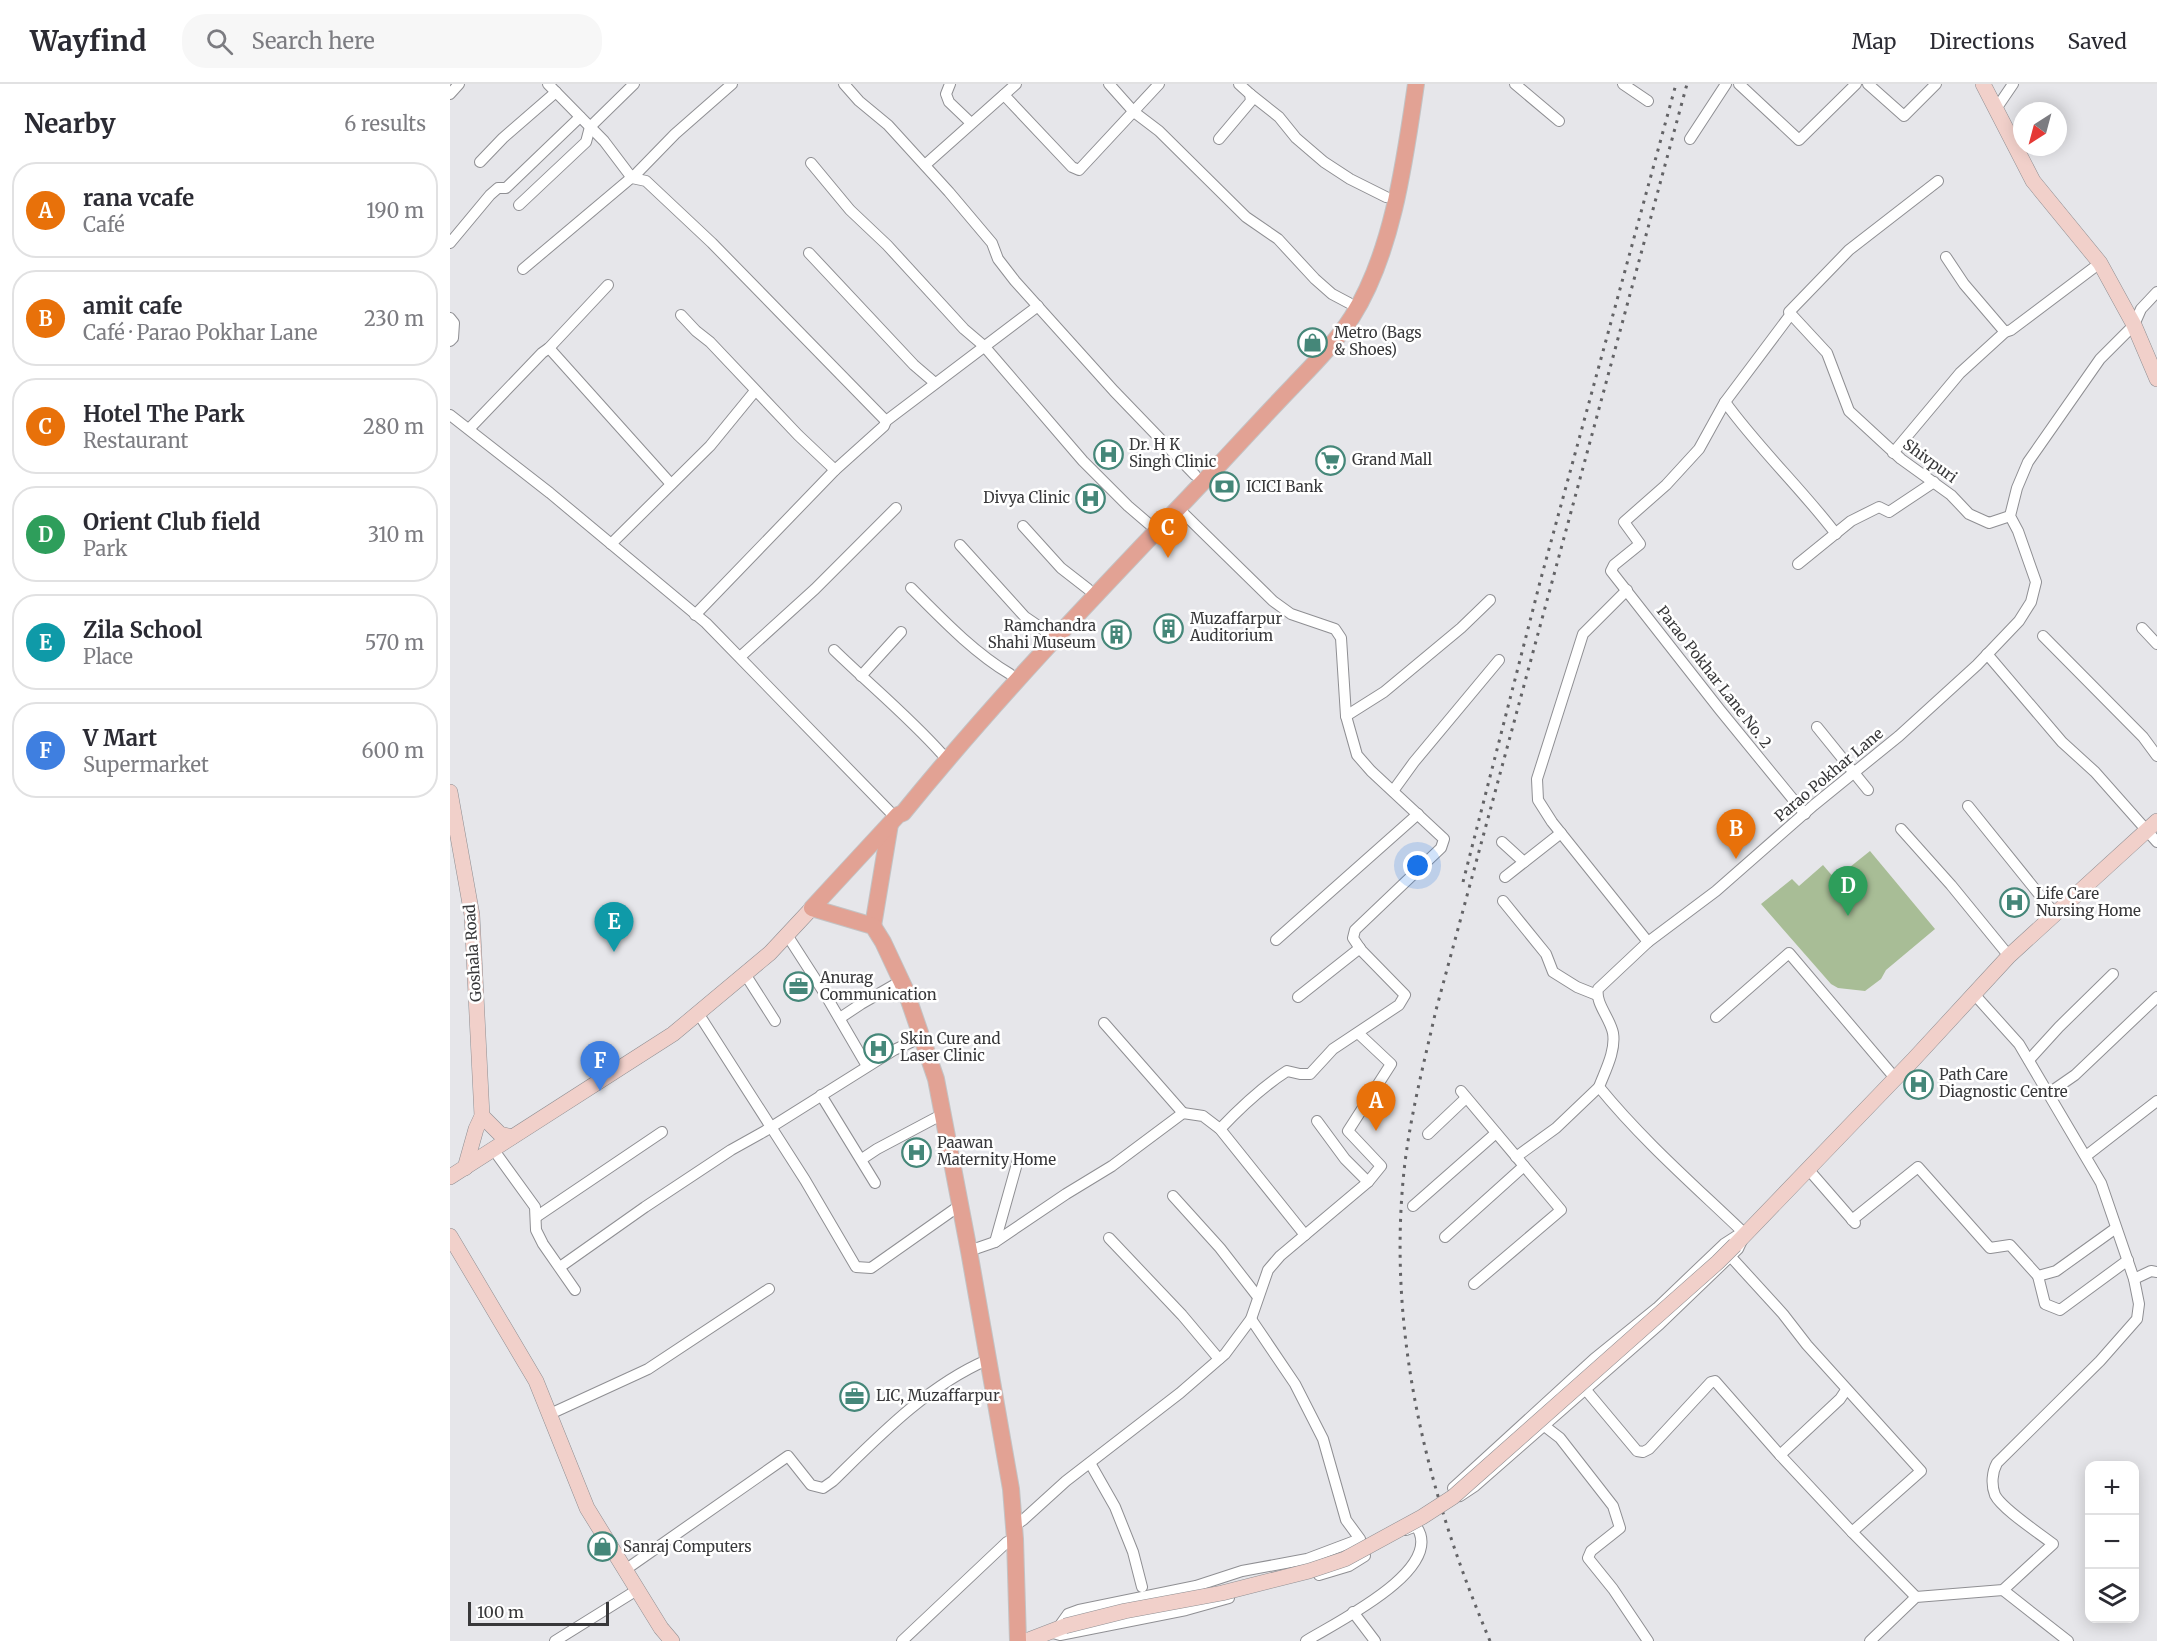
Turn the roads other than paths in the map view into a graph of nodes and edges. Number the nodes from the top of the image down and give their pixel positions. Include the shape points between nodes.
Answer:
1 (459, 84) edge
2 (634, 84) edge
3 (732, 84) edge
4 (844, 84) edge
5 (950, 84) edge
6 (1016, 84) edge
7 (1109, 84) edge
8 (1159, 84) edge
9 (1239, 84) edge
10 (1405, 84) edge
11 (1416, 84) edge
12 (1515, 84) edge
13 (1623, 84) edge
14 (1726, 84) edge
15 (1739, 84) edge
16 (1868, 84) edge
17 (1936, 84) edge
18 (1983, 84) edge
19 (2013, 84) edge
20 (1852, 85) edge
21 (552, 88) edge
22 (450, 94) edge
23 (1004, 94) junction
24 (1250, 94) junction
25 (1648, 101) dead end
26 (1996, 109) junction
27 (1134, 112) junction
28 (580, 117) junction
29 (1559, 122) dead end
30 (970, 123) junction
31 (590, 127) junction
32 (1219, 139) dead end
33 (1690, 139) dead end
34 (480, 162) dead end
35 (811, 163) dead end
36 (925, 165) junction
37 (632, 178) junction
38 (1938, 181) dead end
39 (1386, 197) junction
40 (519, 205) dead end
41 (450, 243) edge
42 (809, 253) dead end
43 (1946, 257) dead end
44 (2100, 263) junction
45 (523, 269) dead end
46 (608, 285) dead end
47 (2157, 292) edge
48 (1349, 303) junction
49 (1038, 306) junction
50 (1791, 314) junction
51 (681, 315) dead end
52 (450, 318) edge
53 (2134, 325) junction
54 (2005, 332) junction
55 (450, 341) edge
56 (984, 346) junction
57 (549, 348) junction
58 (2157, 380) edge
59 (935, 383) junction
60 (755, 391) junction
61 (1725, 402) junction
62 (450, 415) edge
63 (886, 421) junction
64 (469, 429) junction
65 (1893, 453) junction
66 (835, 470) junction
67 (1195, 475) junction
68 (1934, 482) junction
69 (671, 484) junction
70 (896, 508) dead end
71 (1178, 508) junction
72 (2010, 516) junction
73 (1149, 524) junction
74 (1023, 526) dead end
75 (1836, 534) junction
76 (611, 544) junction
77 (960, 545) dead end
78 (1798, 564) dead end
79 (911, 588) dead end
80 (1088, 589) junction
81 (1627, 590) junction
82 (1490, 600) dead end
83 (695, 615) junction
84 (2142, 628) dead end
85 (901, 632) dead end
86 (1047, 632) junction
87 (2043, 636) dead end
88 (2157, 644) edge
89 (834, 650) dead end
90 (1987, 654) junction
91 (740, 657) junction
92 (1499, 660) dead end
93 (1010, 674) junction
94 (861, 676) junction
95 (1346, 716) junction
96 (1816, 727) dead end
97 (942, 754) junction
98 (2157, 756) edge
99 (1854, 774) junction
100 (1868, 790) dead end
101 (1393, 791) junction
102 (450, 792) edge
103 (1968, 806) dead end
104 (1418, 814) junction
105 (1805, 814) junction
106 (895, 819) junction
107 (1901, 829) dead end
108 (2154, 831) edge
109 (1561, 833) junction
110 (1502, 842) dead end
111 (1524, 862) junction
112 (1505, 877) dead end
113 (1503, 901) dead end
114 (812, 908) junction
115 (2055, 914) junction
116 (873, 926) junction
117 (787, 935) junction
118 (1276, 940) dead end
119 (1648, 942) junction
120 (1360, 948) junction
121 (2009, 956) junction
122 (744, 974) junction
123 (2113, 974) dead end
124 (901, 981) junction
125 (1974, 994) junction
126 (1597, 995) junction
127 (2157, 996) edge
128 (1298, 997) dead end
129 (698, 1013) junction
130 (1716, 1017) dead end
131 (840, 1018) junction
132 (775, 1021) dead end
133 (1104, 1023) dead end
134 (1358, 1033) junction
135 (921, 1036) junction
136 (2028, 1060) junction
137 (867, 1066) junction
138 (1895, 1078) junction
139 (1599, 1087) junction
140 (2049, 1093) junction
141 (821, 1095) junction
142 (2157, 1101) edge
143 (1183, 1113) junction
144 (943, 1114) junction
145 (482, 1116) junction
146 (1317, 1121) dead end
147 (772, 1127) junction
148 (1220, 1129) junction
149 (662, 1132) dead end
150 (1496, 1133) junction
151 (1428, 1134) dead end
152 (512, 1137) junction
153 (494, 1149) junction
154 (2086, 1156) junction
155 (1516, 1157) junction
156 (862, 1159) junction
157 (1018, 1160) dead end
158 (1524, 1166) junction
159 (465, 1168) junction
160 (1808, 1169) junction
161 (450, 1177) edge
162 (1368, 1182) junction
163 (875, 1183) dead end
164 (1173, 1196) dead end
165 (959, 1206) junction
166 (1413, 1206) dead end
167 (536, 1217) junction
168 (2116, 1228) junction
169 (1305, 1235) junction
170 (450, 1236) edge
171 (1445, 1237) dead end
172 (1109, 1238) dead end
173 (995, 1242) junction
174 (1737, 1245) junction
175 (969, 1251) junction
176 (2128, 1260) junction
177 (560, 1267) junction
178 (2157, 1272) edge
179 (2038, 1276) junction
180 (2134, 1279) junction
181 (1474, 1284) dead end
182 (769, 1289) dead end
183 (575, 1290) dead end
184 (1258, 1297) junction
185 (1251, 1319) junction
186 (1219, 1359) junction
187 (987, 1360) junction
188 (1575, 1377) junction
189 (1585, 1389) junction
190 (1846, 1390) junction
191 (549, 1414) junction
192 (1531, 1416) junction
193 (1543, 1425) junction
194 (1780, 1455) junction
195 (1090, 1463) junction
196 (1014, 1532) junction
197 (1852, 1532) junction
198 (625, 1570) junction
199 (1142, 1587) dead end
200 (637, 1590) junction
201 (2002, 1590) junction
202 (1916, 1597) junction
203 (1353, 1612) junction
204 (1057, 1629) junction
205 (555, 1641) edge
206 (672, 1641) edge
207 (902, 1641) edge
208 (1018, 1641) edge
209 (1026, 1641) edge
210 (1306, 1641) edge
211 (1375, 1641) edge
212 (1648, 1641) edge
213 (1870, 1641) edge
214 (2068, 1641) edge

1 - 22 street
2 - 31 street
3 - 37 street
4 - 36 street
5 - 30 street via 946,94 949,102
6 - 23 street
7 - 27 street
8 - 27 street
9 - 24 street
10 - 39 main road
11 - 71 main road via 1396,200 1373,277 1352,317 1303,376
12 - 29 street
13 - 25 street
14 - 33 street
15 - 20 street via 1798,140
16 - 17 street via 1904,116
18 - 26 main road
19 - 26 street
21 - 28 street
21 - 34 street
23 - 27 street via 1079,171
23 - 30 street
24 - 32 street via 1251,101
24 - 39 street via 1324,162
26 - 44 main road via 2033,181
27 - 48 street via 1159,131 1246,217 1278,239 1332,294
28 - 31 street
28 - 41 street via 506,188 498,188 490,195
30 - 36 street
31 - 37 street
31 - 40 street via 586,142
35 - 56 street via 850,210
36 - 49 street via 992,243 998,259
37 - 45 street
37 - 63 street via 646,181 711,243
38 - 50 street via 1849,250
39 - 48 main road via 1364,270
42 - 59 street
43 - 54 street
44 - 53 main road
44 - 54 street
46 - 57 street
47 - 53 street via 2141,309
48 - 67 main road via 1309,354
49 - 56 street
49 - 67 street
50 - 61 street
50 - 65 street, Shivpuri via 1827,353 1848,411
51 - 60 street
52 - 55 street via 454,323
53 - 58 main road
53 - 72 street via 2100,359 2028,462 2016,488
54 - 65 street via 1960,373
56 - 59 street
56 - 73 street via 1083,461
57 - 64 street
57 - 69 street
59 - 63 street
60 - 66 street
60 - 69 street via 710,446
61 - 75 street via 1763,452
61 - 81 street, Parao Pokhar Lane No. 2 via 1699,449 1624,522 1641,544 1611,571
62 - 64 street
63 - 66 street
64 - 76 street
65 - 68 street, Shivpuri
66 - 83 street
67 - 73 main road
68 - 72 street, Shivpuri via 1980,520 1989,523
68 - 75 street via 1888,512 1880,507 1851,521
69 - 76 street
70 - 91 street
71 - 95 street via 1273,601 1291,614 1335,629 1341,638
71 - 106 main road via 1098,590
72 - 90 street, Parao Pokhar Lane via 2034,575 2035,592 2019,621
73 - 80 main road
74 - 80 street via 1061,568
75 - 78 street
76 - 83 street
77 - 86 street via 1025,617
79 - 93 street via 946,623
80 - 86 main road
81 - 105 street, Parao Pokhar Lane No. 2
81 - 109 street via 1583,634 1538,779 1538,800
82 - 95 street via 1384,692
83 - 91 street
84 - 88 street
85 - 94 street
86 - 93 main road
87 - 98 street
89 - 94 street
90 - 99 street, Parao Pokhar Lane
90 - 108 street via 2062,742
91 - 106 street
92 - 101 street
93 - 97 main road
94 - 97 street
95 - 101 street via 1357,755
96 - 99 street
97 - 106 main road via 897,809
99 - 100 street
99 - 105 street, Parao Pokhar Lane
101 - 104 street
102 - 145 main road, Goshala Road via 472,915
103 - 115 street
104 - 118 street
104 - 120 street via 1444,839 1441,848 1355,930 1353,938
105 - 119 street, Parao Pokhar Lane via 1730,880
106 - 114 main road
106 - 116 main road
107 - 121 street
108 - 115 main road
109 - 111 street
109 - 119 street
110 - 111 street
111 - 112 street
113 - 126 street via 1546,954 1553,972
114 - 116 main road
114 - 117 main road
115 - 121 main road
116 - 124 main road
117 - 122 main road
117 - 131 street
119 - 126 street, Parao Pokhar Lane via 1598,988
120 - 128 street
120 - 134 street via 1405,995 1399,1005
121 - 125 main road
122 - 129 main road
122 - 132 street
123 - 136 street
124 - 131 street
124 - 135 main road
125 - 136 street via 2019,1044
125 - 138 main road
126 - 139 street via 1607,1015 1613,1042
127 - 140 street via 2075,1075
129 - 147 street
129 - 152 main road via 673,1034
130 - 138 street via 1789,953
131 - 137 street
133 - 143 street
134 - 148 street via 1333,1049 1310,1074 1287,1071 1278,1076
134 - 162 street via 1391,1064 1348,1131 1381,1166
135 - 137 street
135 - 144 main road
136 - 140 street
137 - 141 street
138 - 160 main road
139 - 155 street via 1556,1128
139 - 174 street
140 - 154 street
141 - 147 street
141 - 156 street
142 - 154 street
143 - 148 street via 1203,1116
143 - 173 street via 1112,1166
144 - 156 street
144 - 165 main road
145 - 152 main road via 500,1134
145 - 159 main road
146 - 162 street
147 - 165 street via 856,1267 871,1268
147 - 177 street via 689,1177
148 - 169 street
149 - 167 street
150 - 151 street via 1464,1095
150 - 155 street
150 - 166 street
152 - 153 main road
153 - 159 main road
153 - 167 street via 535,1207
154 - 168 street via 2101,1183
155 - 158 street
156 - 163 street
157 - 173 street
158 - 171 street
158 - 181 street via 1561,1209
159 - 161 main road
160 - 174 main road
160 - 179 street via 1854,1221 1918,1167 1990,1248 2010,1245
162 - 169 street
164 - 184 street
165 - 175 main road
167 - 177 street via 536,1230
168 - 176 street
168 - 179 street via 2056,1271
169 - 184 street via 1268,1270
170 - 191 main road via 536,1381
172 - 186 street
173 - 175 street
174 - 188 street via 1738,1234
174 - 189 street via 1660,1323
174 - 190 street via 1783,1314
174 - 204 main road, bridge via 1453,1497 1422,1517 1345,1559 1309,1571
175 - 187 main road
176 - 179 street via 2060,1310 2045,1304
176 - 180 street
177 - 183 street
178 - 180 street
180 - 201 street via 2139,1304 2137,1319 1994,1468 1992,1485 1996,1496 2053,1544
182 - 191 street via 648,1369
184 - 185 street
185 - 186 street
185 - 204 street via 1295,1384 1323,1439 1346,1520 1360,1539 1307,1559 1079,1610 1068,1614
186 - 195 street
187 - 196 main road via 1011,1489
187 - 198 street via 949,1380 888,1428 823,1488 811,1485 788,1456
188 - 189 street
188 - 192 street
189 - 193 street
189 - 194 street via 1637,1451 1643,1452 1715,1381
190 - 194 street
190 - 197 street via 1921,1471
191 - 198 main road via 587,1508
192 - 193 street
192 - 193 street via 1453,1488 1460,1496
193 - 212 street via 1560,1438 1613,1506 1620,1528 1591,1551 1588,1558
194 - 197 street
195 - 196 street
195 - 199 street via 1115,1508
196 - 207 street
196 - 208 main road
197 - 202 street
198 - 200 main road
200 - 205 street
200 - 206 main road
201 - 202 street
201 - 214 street
202 - 213 street
203 - 204 street via 1399,1582 1415,1563 1422,1543 1416,1526 1343,1568 1186,1610 1060,1635
203 - 210 street
203 - 211 street
204 - 209 main road

